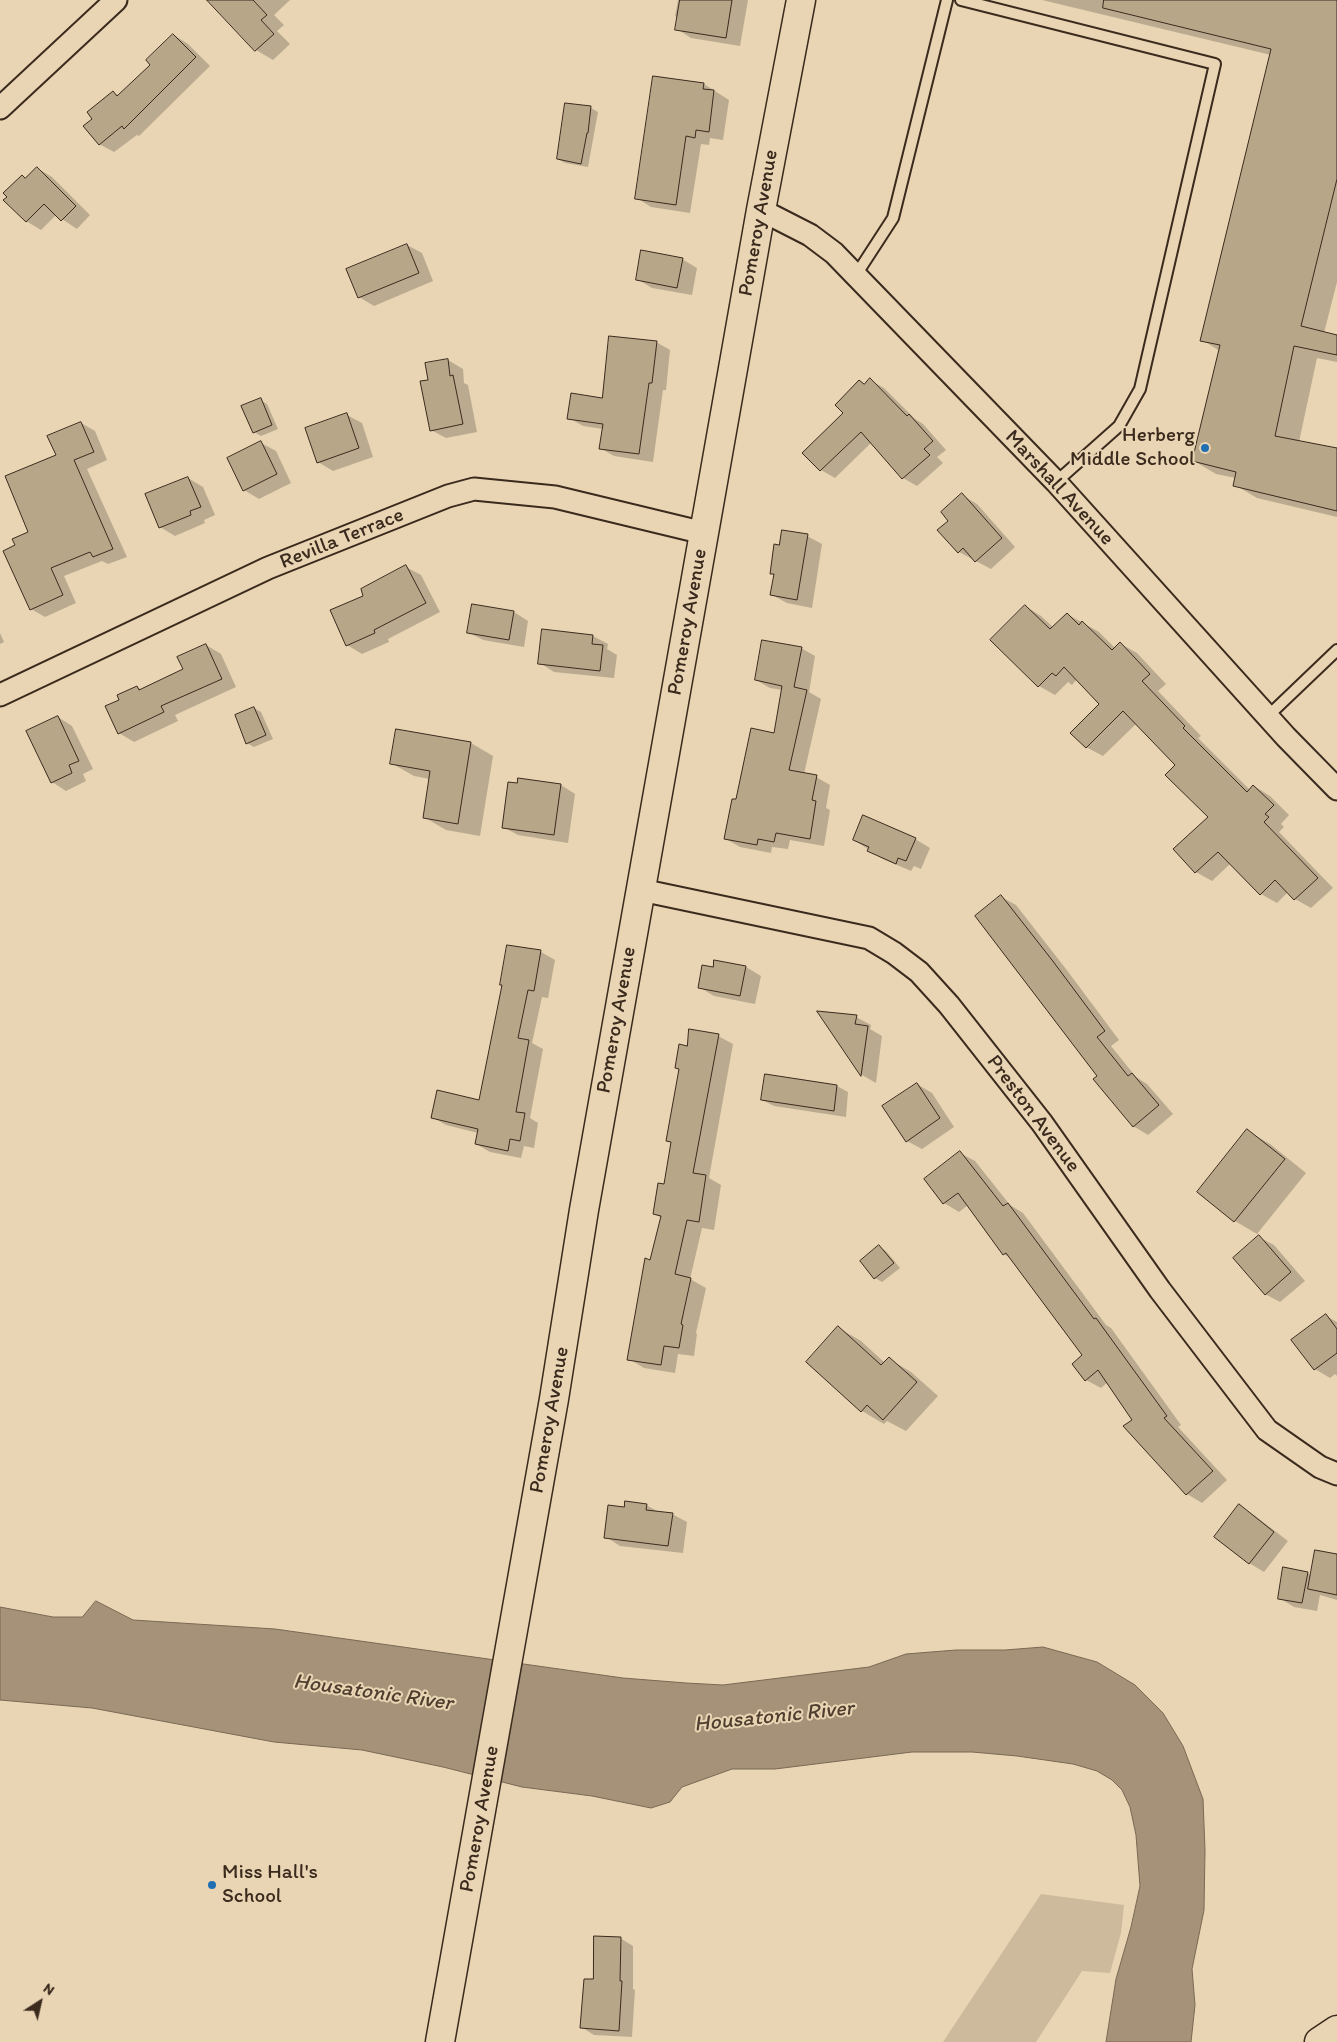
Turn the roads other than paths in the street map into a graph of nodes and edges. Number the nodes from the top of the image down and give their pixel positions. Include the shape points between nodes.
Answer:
1 (116, 0) edge
2 (801, 0) edge
3 (948, 0) edge
4 (962, 0) edge
5 (0, 108) edge
6 (761, 210) junction
7 (856, 275) junction
8 (1056, 482) junction
9 (704, 533) junction
10 (1337, 650) edge
11 (0, 695) edge
12 (1268, 716) junction
13 (1337, 789) edge
14 (640, 890) junction
15 (1337, 1474) edge
16 (1337, 2030) edge
17 (440, 2042) edge
18 (1319, 2042) edge

1 - 5 street
2 - 6 street, Pomeroy Avenue
3 - 7 lane via 893,218
4 - 8 lane via 1215,64 1140,389 1119,426
6 - 7 street, Marshall Avenue via 816,240
6 - 9 street, Pomeroy Avenue
7 - 8 street, Marshall Avenue
8 - 12 street, Marshall Avenue
9 - 11 street, Revilla Terrace via 555,498 474,489 448,496 268,568
9 - 14 street, Pomeroy Avenue
10 - 12 lane
12 - 13 street, Marshall Avenue
14 - 15 street, Preston Avenue via 869,938 919,972 949,1004 1042,1123 1160,1290 1267,1430 1320,1467
14 - 17 street, Pomeroy Avenue
16 - 18 street

